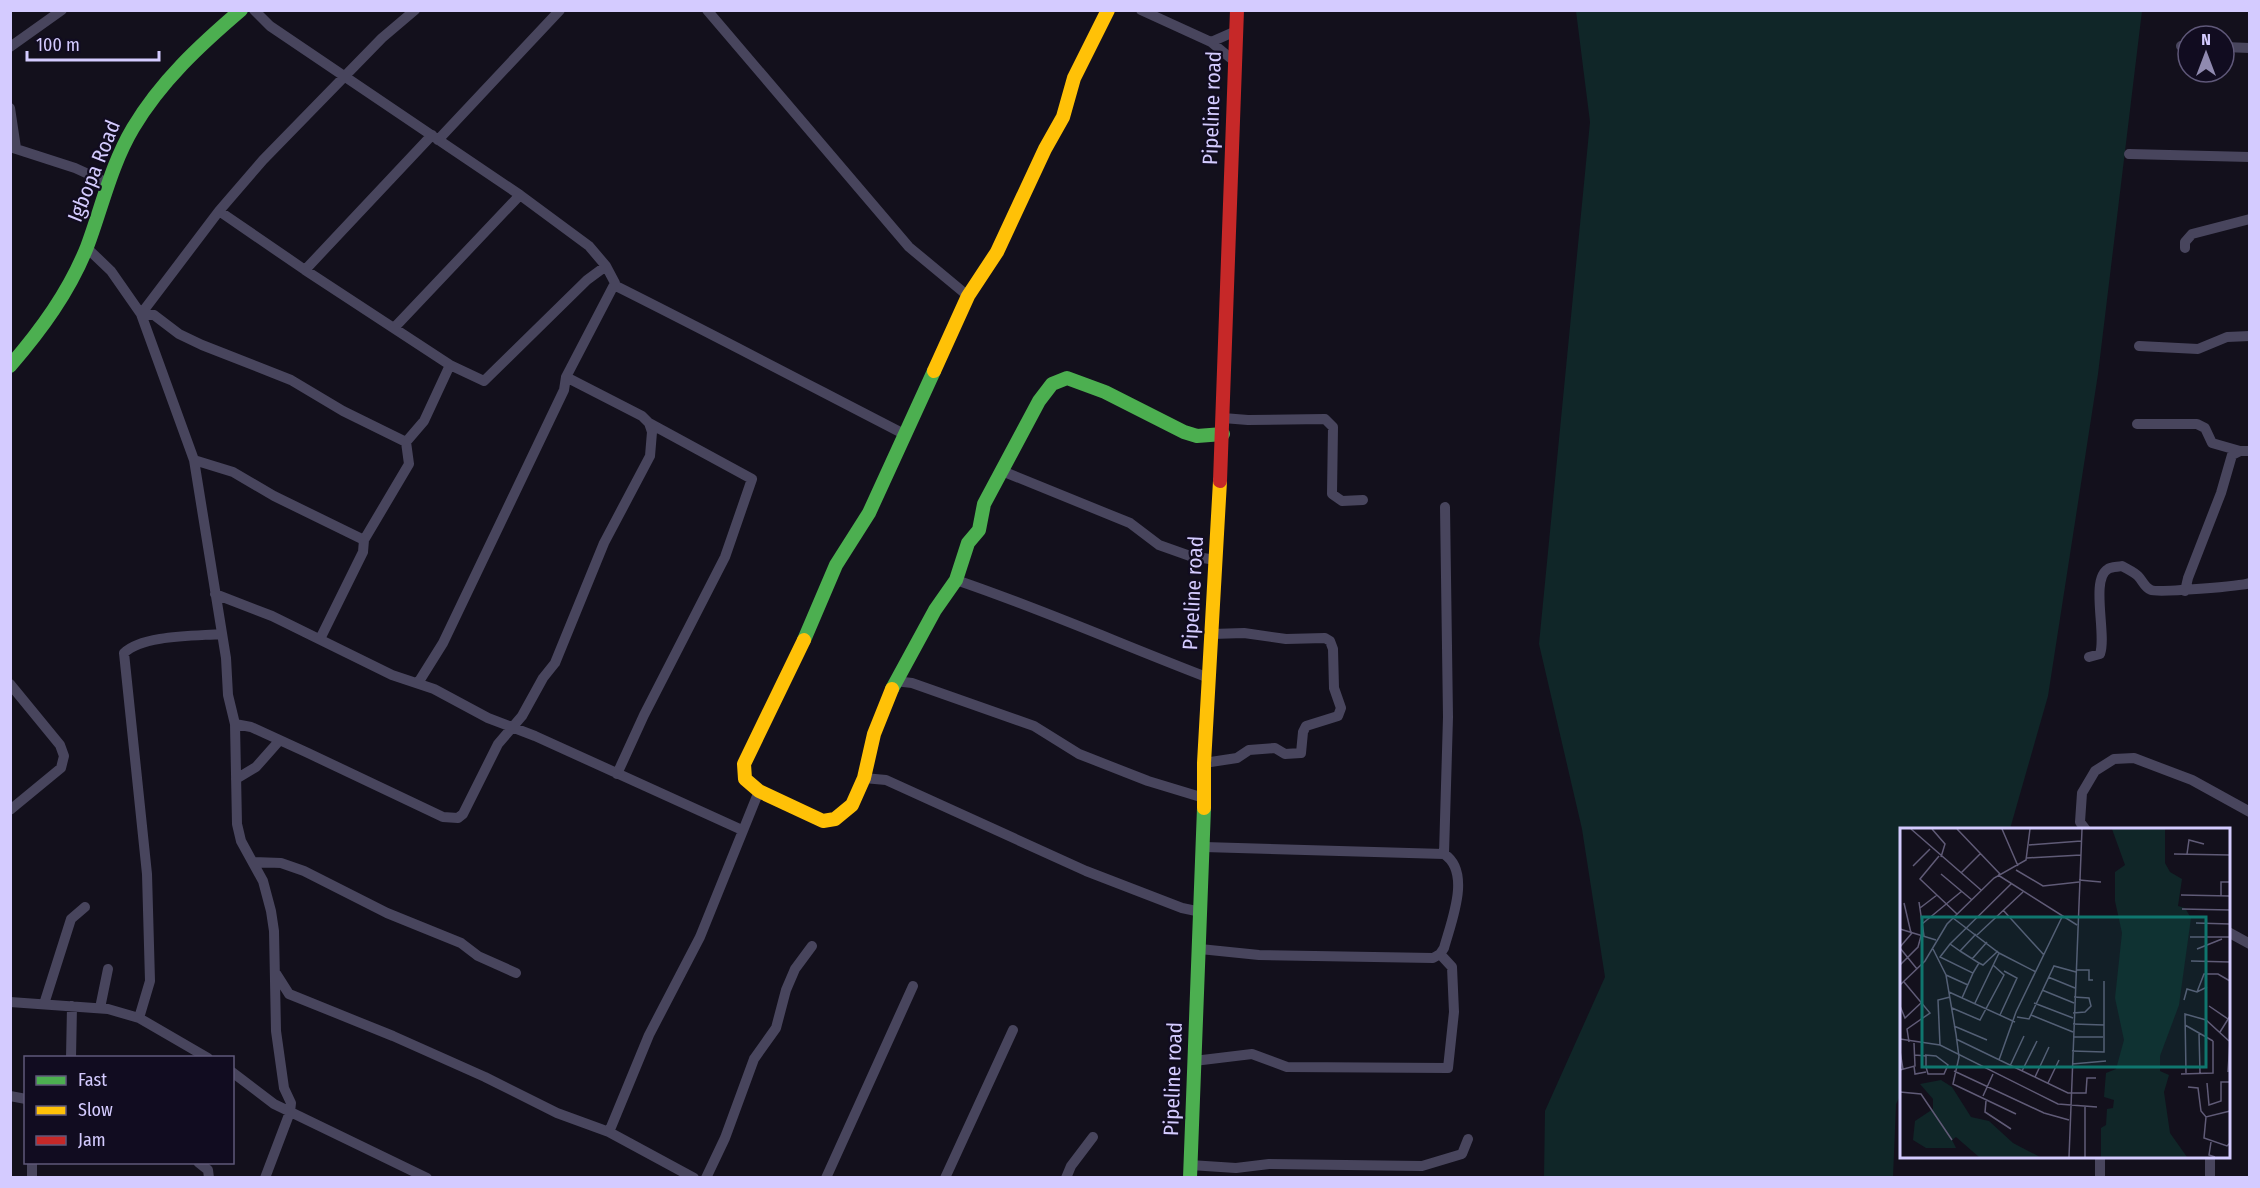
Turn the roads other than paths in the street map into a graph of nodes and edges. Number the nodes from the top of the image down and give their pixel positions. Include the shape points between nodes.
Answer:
1 (63, 10) edge
2 (241, 10) edge
3 (254, 10) edge
4 (415, 10) edge
5 (560, 10) edge
6 (706, 10) edge
7 (1108, 10) edge
8 (1141, 10) edge
9 (1238, 10) edge
10 (1236, 31) junction
11 (1211, 42) junction
12 (10, 47) edge
13 (1234, 61) junction
14 (345, 78) junction
15 (10, 108) edge
16 (435, 137) junction
17 (13, 148) edge
18 (2129, 154) dead end
19 (2250, 157) edge
20 (108, 183) junction
21 (520, 195) junction
22 (219, 211) junction
23 (2250, 219) edge
24 (87, 248) junction
25 (2185, 248) dead end
26 (606, 266) junction
27 (305, 270) junction
28 (614, 285) junction
29 (968, 296) junction
30 (141, 314) junction
31 (394, 328) junction
32 (2250, 336) edge
33 (2139, 346) dead end
34 (450, 365) junction
35 (10, 366) edge
36 (566, 376) junction
37 (1223, 418) junction
38 (650, 423) junction
39 (2138, 424) dead end
40 (1223, 434) junction
41 (906, 435) junction
42 (406, 442) junction
43 (2245, 451) edge
44 (194, 460) junction
45 (1002, 471) junction
46 (1362, 500) dead end
47 (1444, 507) dead end
48 (364, 540) junction
49 (1216, 560) junction
50 (956, 580) junction
51 (2250, 583) edge
52 (2185, 591) junction
53 (220, 596) junction
54 (221, 634) junction
55 (1212, 634) junction
56 (320, 639) junction
57 (2088, 657) dead end
58 (1209, 678) junction
59 (895, 681) junction
60 (418, 683) junction
61 (10, 684) edge
62 (235, 724) junction
63 (513, 729) junction
64 (279, 741) junction
65 (1204, 763) junction
66 (617, 774) junction
67 (236, 778) junction
68 (864, 778) junction
69 (759, 791) junction
70 (1204, 798) junction
71 (10, 810) edge
72 (2250, 812) edge
73 (2084, 828) edge
74 (742, 830) junction
75 (1204, 847) junction
76 (1444, 854) junction
77 (253, 862) junction
78 (85, 907) dead end
79 (1201, 912) junction
80 (2230, 933) edge
81 (2250, 944) edge
82 (812, 946) dead end
83 (1200, 949) junction
84 (1440, 954) junction
85 (108, 969) dead end
86 (273, 969) junction
87 (516, 973) dead end
88 (913, 986) dead end
89 (10, 1002) edge
90 (44, 1005) junction
91 (72, 1006) junction
92 (100, 1008) junction
93 (139, 1018) junction
94 (1013, 1030) dead end
95 (71, 1056) edge
96 (205, 1056) edge
97 (1194, 1061) junction
98 (234, 1074) edge
99 (284, 1088) junction
100 (274, 1104) junction
101 (290, 1112) junction
102 (609, 1132) junction
103 (1093, 1137) dead end
104 (1467, 1139) dead end
105 (2100, 1158) edge
106 (2210, 1158) edge
107 (200, 1164) edge
108 (1190, 1171) edge
109 (211, 1176) edge
110 (265, 1178) edge
111 (427, 1178) edge
112 (694, 1178) edge
113 (706, 1178) edge
114 (825, 1178) edge
115 (945, 1178) edge
116 (1066, 1178) edge
117 (2100, 1178) edge
118 (2210, 1178) edge

1 - 12 street
2 - 20 street, Igbopa Road via 195,49 154,96 123,146
3 - 14 street via 270,26
4 - 14 street
5 - 16 street
6 - 29 street via 909,247
7 - 29 street via 1074,78 1063,117 997,252
8 - 11 street
9 - 10 street, Pipeline road
10 - 11 street
10 - 13 street, Pipeline road
11 - 13 street
13 - 37 street, Pipeline road
14 - 16 street
14 - 22 street via 263,160
15 - 17 street
16 - 21 street
16 - 27 street
17 - 20 street via 82,170
18 - 19 street
20 - 24 street, Igbopa Road
21 - 26 street via 589,246
21 - 31 street
22 - 27 street
22 - 30 street
23 - 25 street via 2192,234
24 - 30 street via 111,270
24 - 35 street, Igbopa Road via 54,310
26 - 28 street
26 - 34 street via 484,381
27 - 31 street
28 - 36 street
28 - 41 street
29 - 41 street
30 - 42 street via 154,315 202,345 291,380
30 - 44 street
31 - 34 street
32 - 33 street via 2228,337 2198,349
34 - 42 street via 424,421
36 - 38 street
36 - 60 street via 564,390 442,643
37 - 40 street, Pipeline road
37 - 46 street via 1326,419 1333,427 1332,494 1342,501
38 - 63 street via 652,443 645,469 604,543 555,663
38 - 66 street via 752,479 725,557
39 - 43 street via 2197,424 2205,428 2212,443
40 - 45 street via 1197,436 1184,432 1105,392 1067,378 1052,384 1039,401
40 - 49 street, Pipeline road
41 - 69 street via 869,513 836,565 789,676 747,755 745,779
42 - 48 street via 409,464
43 - 52 street via 2232,455
44 - 48 street via 233,472
44 - 53 street
45 - 49 street via 1130,523 1159,545
45 - 50 street via 984,504 979,530 968,543
47 - 76 street via 1449,717
48 - 56 street via 363,552
49 - 55 street, Pipeline road
50 - 58 street via 1024,603
50 - 59 street
51 - 52 street
52 - 57 street via 2152,591 2138,575 2122,566 2108,569 2101,577 2099,592 2103,645 2100,654
53 - 54 street via 216,605
53 - 56 street
54 - 62 street
54 - 93 street via 172,638 138,645 124,653 147,874 150,981
55 - 58 street, Pipeline road
55 - 65 street via 1325,638 1333,649 1334,688 1341,708 1338,716 1306,726 1301,753 1285,754 1275,748 1249,750 1238,758
56 - 60 street via 392,675
58 - 65 street, Pipeline road
59 - 68 street via 874,734
59 - 70 street via 912,682 1023,722 1079,754
60 - 63 street
61 - 71 street via 60,745 64,756 61,768
62 - 64 street
62 - 67 street
63 - 64 street via 498,744 459,818 399,798
63 - 66 street
64 - 67 street via 256,767
65 - 70 street, Pipeline road
66 - 74 street
67 - 77 street via 237,824
68 - 69 street via 852,805 836,819 823,821
68 - 79 street via 886,780 1086,871
69 - 74 street
70 - 75 street, Pipeline road
72 - 73 street via 2179,775 2134,758 2114,759 2095,771 2082,794 2080,822
74 - 102 street via 735,857 700,937 649,1035
75 - 76 street
75 - 79 street, Pipeline road
76 - 84 street via 1453,860 1459,878 1448,935
77 - 86 street via 271,911
77 - 87 street via 281,863 304,871 387,913 461,943 478,956
78 - 90 street via 70,919
79 - 83 street, Pipeline road
80 - 81 street
82 - 113 street via 791,980 776,1028 754,1059
83 - 84 street via 1259,955 1382,958 1432,958
83 - 97 street, Pipeline road
84 - 97 street via 1452,967 1454,1012 1448,1068 1287,1067 1252,1054
85 - 92 street
86 - 99 street
86 - 102 street via 289,994 404,1041 557,1113
88 - 114 street
89 - 90 street
90 - 91 street
91 - 92 street
91 - 95 street
92 - 93 street
93 - 96 street
94 - 115 street
97 - 108 street, Pipeline road
98 - 100 street
99 - 100 street
99 - 101 street via 291,1102
100 - 101 street
101 - 110 street
101 - 111 street
102 - 112 street
103 - 116 street
104 - 108 street via 1462,1154 1422,1166 1269,1164
105 - 117 street
106 - 118 street
107 - 109 street

